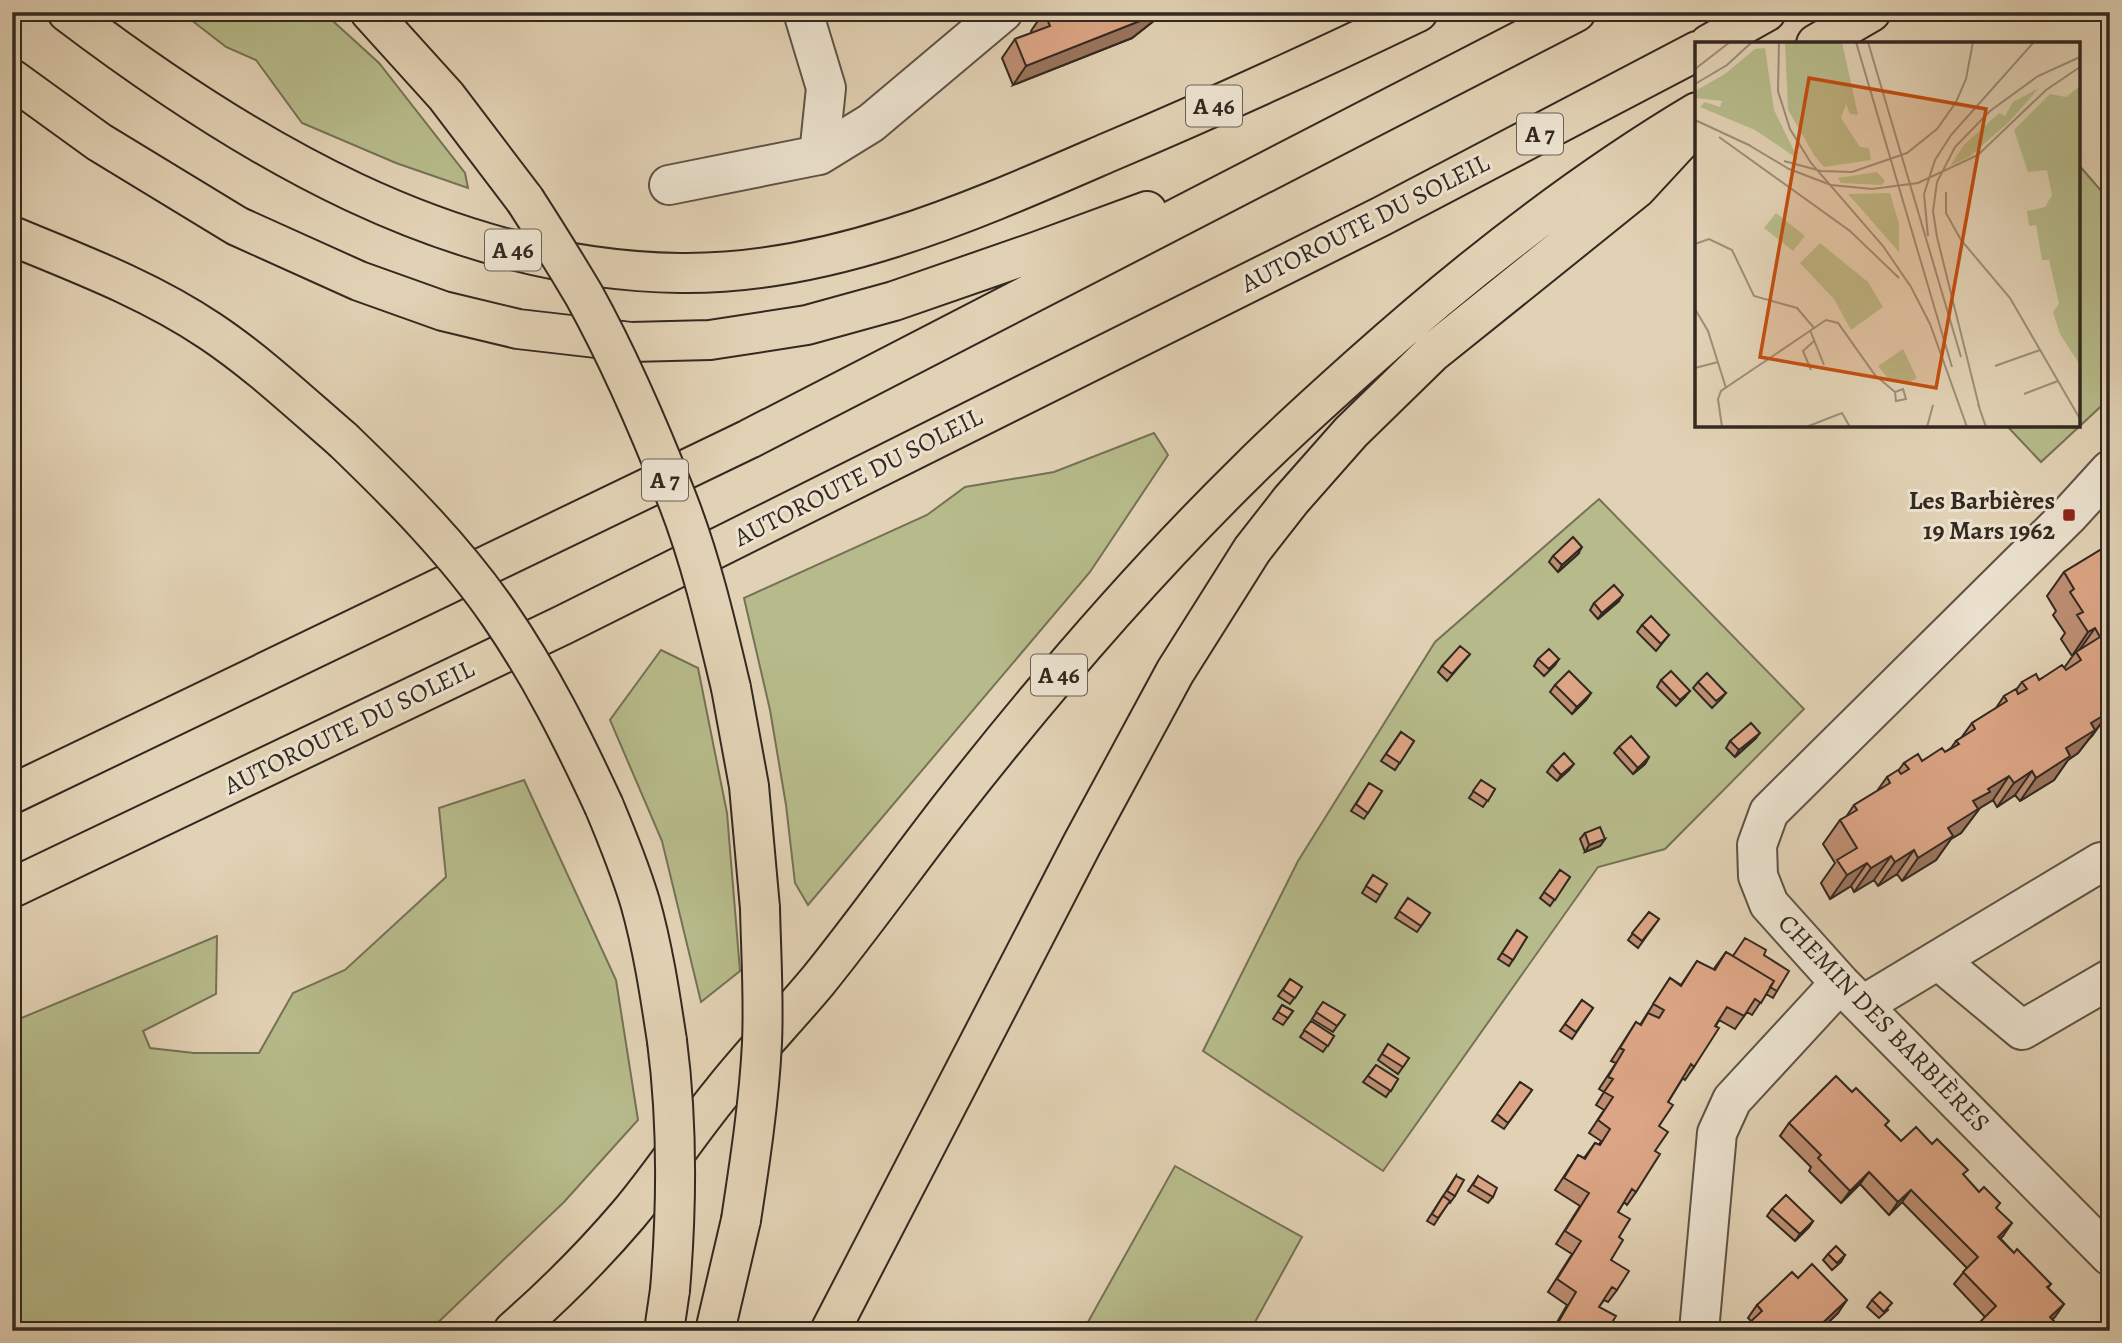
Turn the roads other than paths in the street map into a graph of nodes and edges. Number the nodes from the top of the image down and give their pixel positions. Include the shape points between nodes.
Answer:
1 (66, 12) edge
2 (370, 12) edge
3 (803, 12) edge
4 (1003, 12) edge
5 (1418, 12) edge
6 (1576, 12) edge
7 (1766, 12) edge
8 (1871, 12) edge
9 (1713, 42) edge
10 (1819, 42) edge
11 (1695, 52) edge
12 (12, 79) edge
13 (1695, 114) edge
14 (1695, 124) edge
15 (1310, 151) junction
16 (819, 155) junction
17 (669, 185) dead end
18 (12, 236) edge
19 (2110, 470) edge
20 (12, 793) edge
21 (2101, 862) dead end
22 (12, 888) edge
23 (1938, 960) junction
24 (2110, 979) edge
25 (1852, 994) junction
26 (2110, 1256) edge
27 (1697, 1325) edge
28 (513, 1331) edge
29 (664, 1331) edge
30 (715, 1331) edge
31 (831, 1331) edge

1 - 5 highway, A 46 via 193,102 387,209 459,236 535,256 680,273 751,269 823,257 897,237 1009,196
2 - 30 highway, bridge via 446,96 526,200 584,297 636,400 677,500 708,594 732,688 749,786 762,994 751,1151 741,1220
3 - 16 street via 826,88
4 - 16 street via 871,123
6 - 15 highway, A 7
7 - 9 highway
8 - 10 highway
11 - 22 highway, AUTOROUTE DU SOLEIL / A 7 via 1369,222 563,625
12 - 15 highway via 99,142 237,226 359,281 443,311 518,329 631,342 710,340 807,326 1038,251
13 - 28 highway, A 46 via 1575,191 1495,250 1320,402 1197,522 1049,687 954,802 817,982 722,1091 629,1214
14 - 31 highway via 1636,189 1432,353 1351,432 1252,550 1162,696 1082,844
15 - 20 highway, A 7 via 749,439
16 - 17 street
18 - 29 highway, bridge via 172,308 247,358 343,440 427,525 498,612 548,691 617,837 640,902 658,982 676,1130 675,1234
19 - 25 street, CHEMIN DES BARBIÈRES via 1769,812 1757,845 1758,876 1769,904
21 - 23 street
23 - 24 street via 2022,1030
23 - 25 street
25 - 26 street, CHEMIN DES BARBIÈRES
25 - 27 street via 1732,1100 1717,1133

